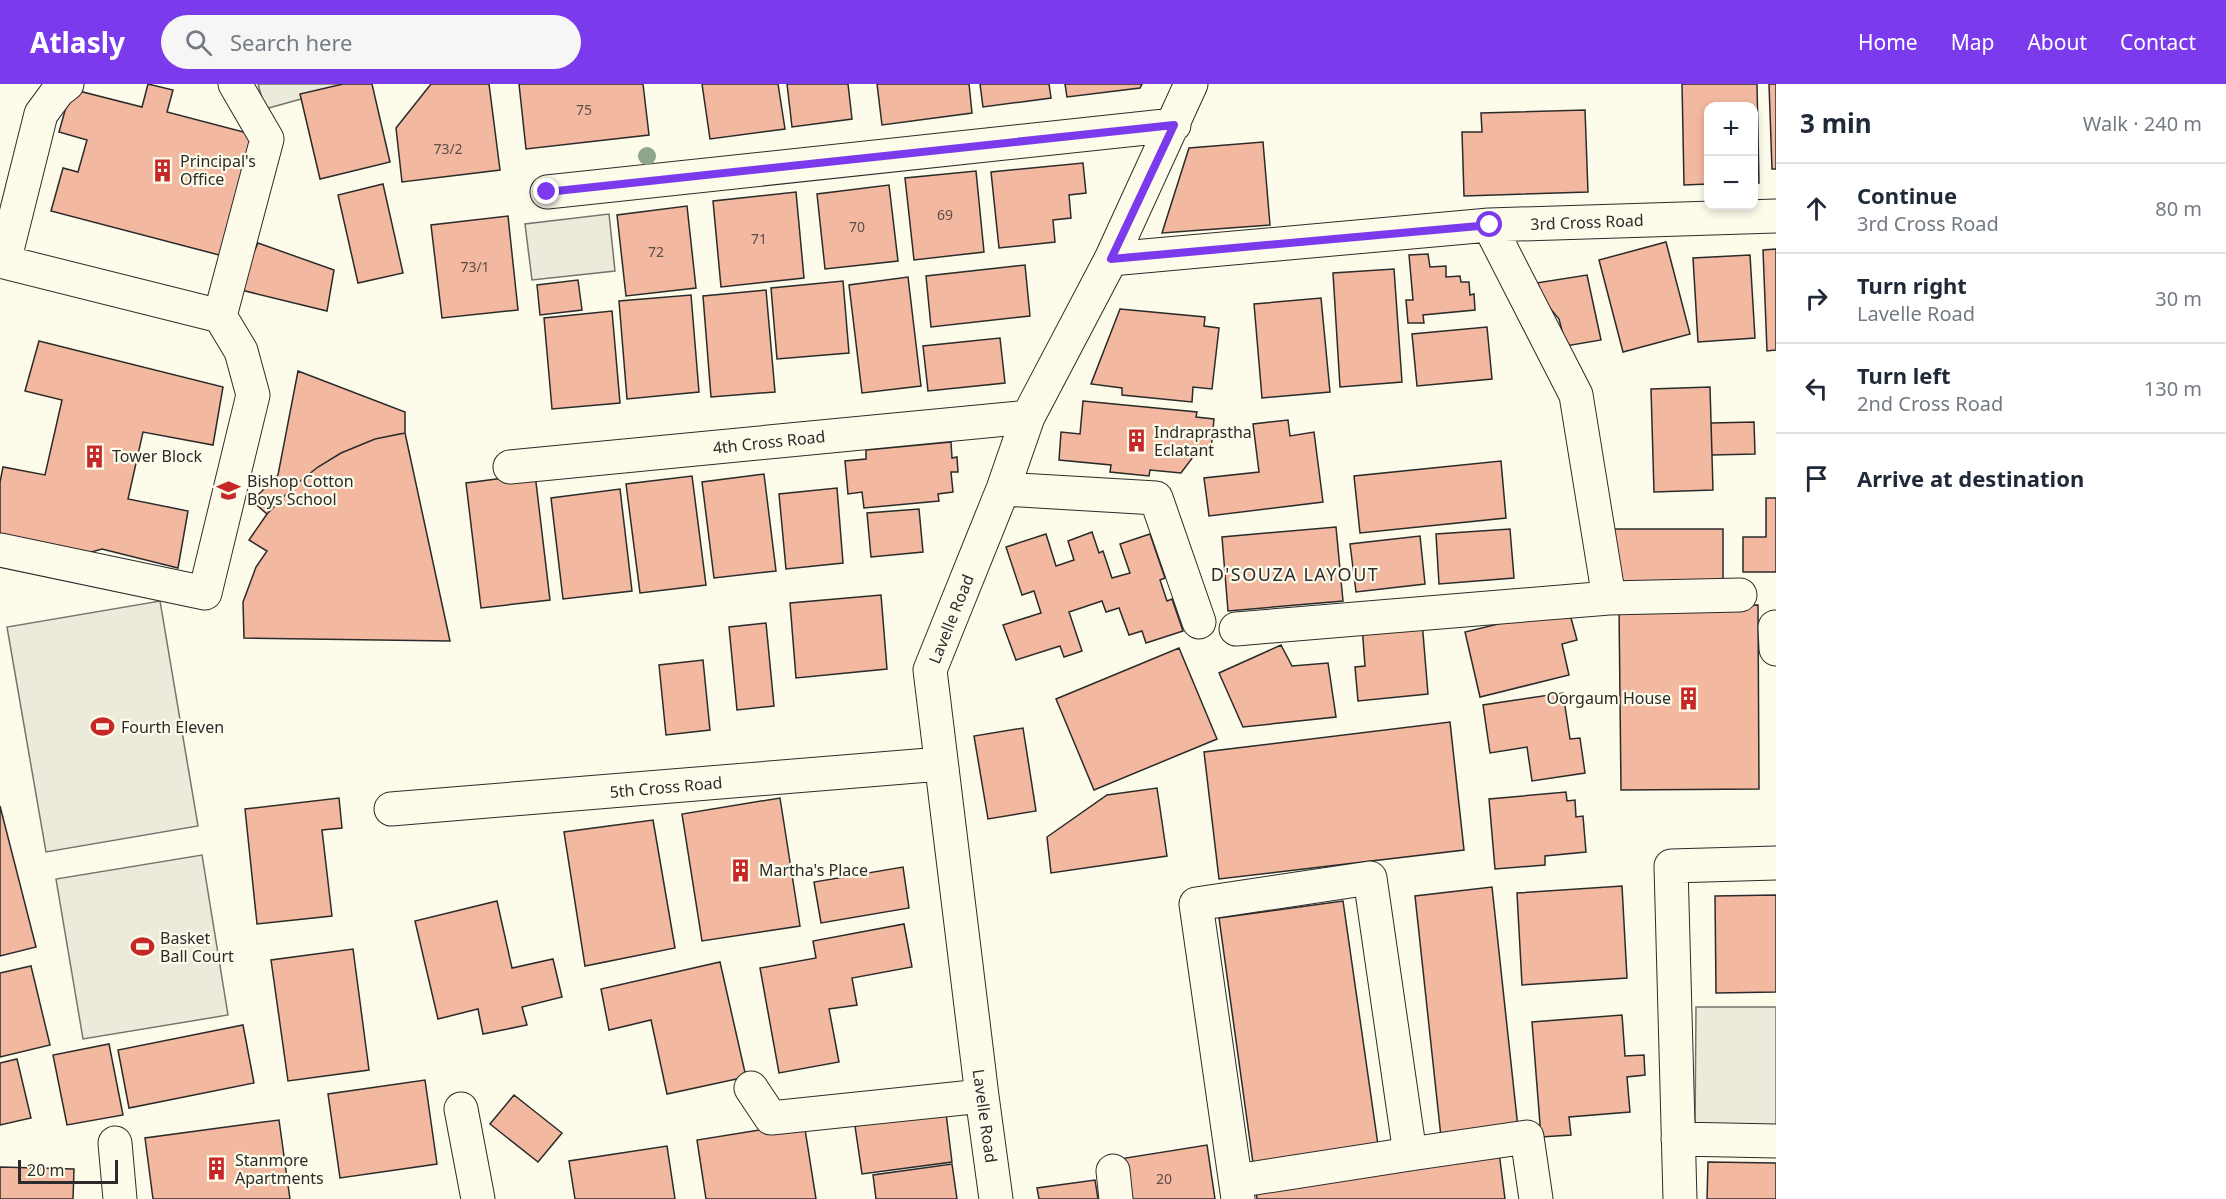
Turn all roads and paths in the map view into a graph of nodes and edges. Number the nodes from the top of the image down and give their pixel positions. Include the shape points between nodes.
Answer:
1 (67, 84) edge
2 (235, 84) edge
3 (1191, 84) edge
4 (1174, 125) junction
5 (547, 192) dead end
6 (1776, 216) edge
7 (1490, 225) junction
8 (1111, 259) junction
9 (2, 263) edge
10 (220, 316) junction
11 (1028, 417) junction
12 (510, 467) dead end
13 (1003, 489) junction
14 (0, 550) edge
15 (1740, 596) dead end
16 (1608, 598) junction
17 (1198, 622) dead end
18 (1775, 627) edge
19 (1236, 629) dead end
20 (1776, 649) edge
21 (941, 764) junction
22 (391, 809) dead end
23 (1776, 863) edge
24 (751, 1088) dead end
25 (982, 1096) junction
26 (460, 1108) dead end
27 (1678, 1139) junction
28 (1776, 1142) edge
29 (115, 1143) dead end
30 (1410, 1154) junction
31 (1237, 1190) edge
32 (120, 1199) edge
33 (478, 1199) edge
34 (996, 1199) edge
35 (1536, 1199) edge
36 (1680, 1199) edge

1 - 9 street via 41,114
2 - 10 street via 267,139
3 - 4 street, Lavelle Road
4 - 5 street
4 - 8 street, Lavelle Road
6 - 7 street, 3rd Cross Road
7 - 8 street, 3rd Cross Road
7 - 16 street via 1576,395
8 - 11 street, Lavelle Road
9 - 10 street
10 - 14 street via 241,351 253,395 205,593
11 - 12 street, 4th Cross Road
11 - 13 street, Lavelle Road
13 - 17 street via 1156,498
13 - 21 street, Lavelle Road via 930,670
15 - 16 street
16 - 19 street
18 - 20 street
21 - 22 street, 5th Cross Road
21 - 25 street, Lavelle Road
23 - 27 street via 1671,866
24 - 25 street via 771,1118
25 - 34 street, Lavelle Road
26 - 33 street
27 - 28 street
27 - 36 street
29 - 32 street
30 - 31 street
30 - 31 street via 1370,878 1196,904
30 - 35 street via 1527,1137

